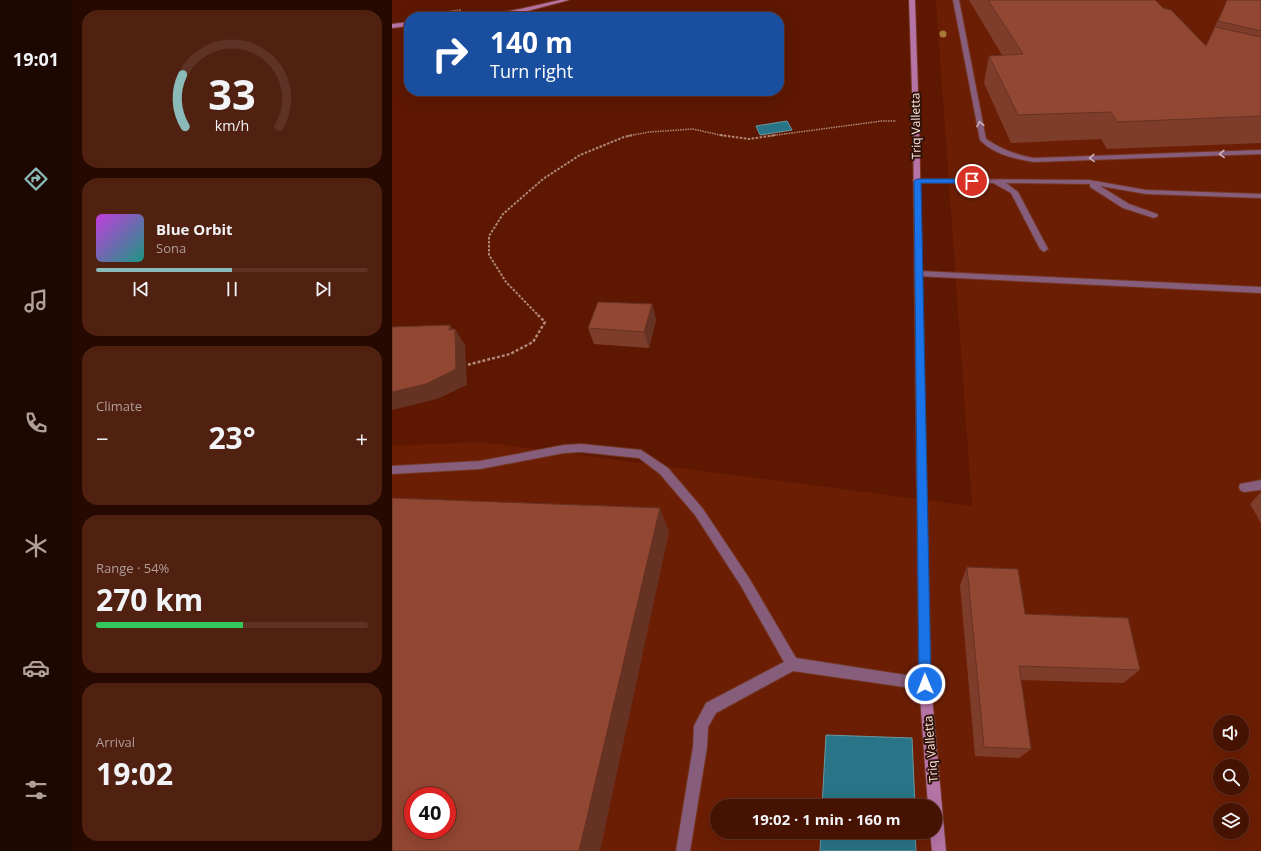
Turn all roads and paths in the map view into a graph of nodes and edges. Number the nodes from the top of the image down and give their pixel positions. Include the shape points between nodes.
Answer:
1 (566, 0) edge
2 (912, 0) edge
3 (956, 0) edge
4 (465, 9) dead end
5 (443, 12) edge
6 (513, 12) edge
7 (404, 25) edge
8 (392, 26) edge
9 (916, 122) junction
10 (1261, 152) edge
11 (917, 181) junction
12 (994, 181) junction
13 (1089, 182) junction
14 (1261, 196) edge
15 (1154, 216) dead end
16 (1044, 248) dead end
17 (919, 274) junction
18 (1261, 290) edge
19 (458, 368) dead end
20 (392, 470) edge
21 (1261, 485) edge
22 (1244, 487) dead end
23 (792, 664) junction
24 (925, 684) junction
25 (682, 851) edge
26 (939, 851) edge

1 - 6 street
2 - 9 street, Triq Valletta
10 -> 3 lane via 1034,160 1008,154 991,146 984,140
4 - 5 path
7 - 8 street
9 - 11 street, Triq Valletta
9 - 19 path via 882,121 749,139 693,129 649,132 624,137 580,155 543,179 503,214 489,236 489,255 506,282 545,322 533,342 510,354
11 - 12 lane
11 - 17 street, Triq Valletta
12 - 13 lane
12 - 16 lane via 1014,192
13 - 14 lane via 1146,192
13 - 15 lane via 1126,206
17 - 18 lane
17 - 24 street, Triq Valletta
20 - 23 lane via 480,465 564,449 581,448 641,454 664,471 699,512 745,582
21 - 22 lane
23 - 24 lane
23 - 25 lane via 711,708 701,726 700,747
24 - 26 street, Triq Valletta

